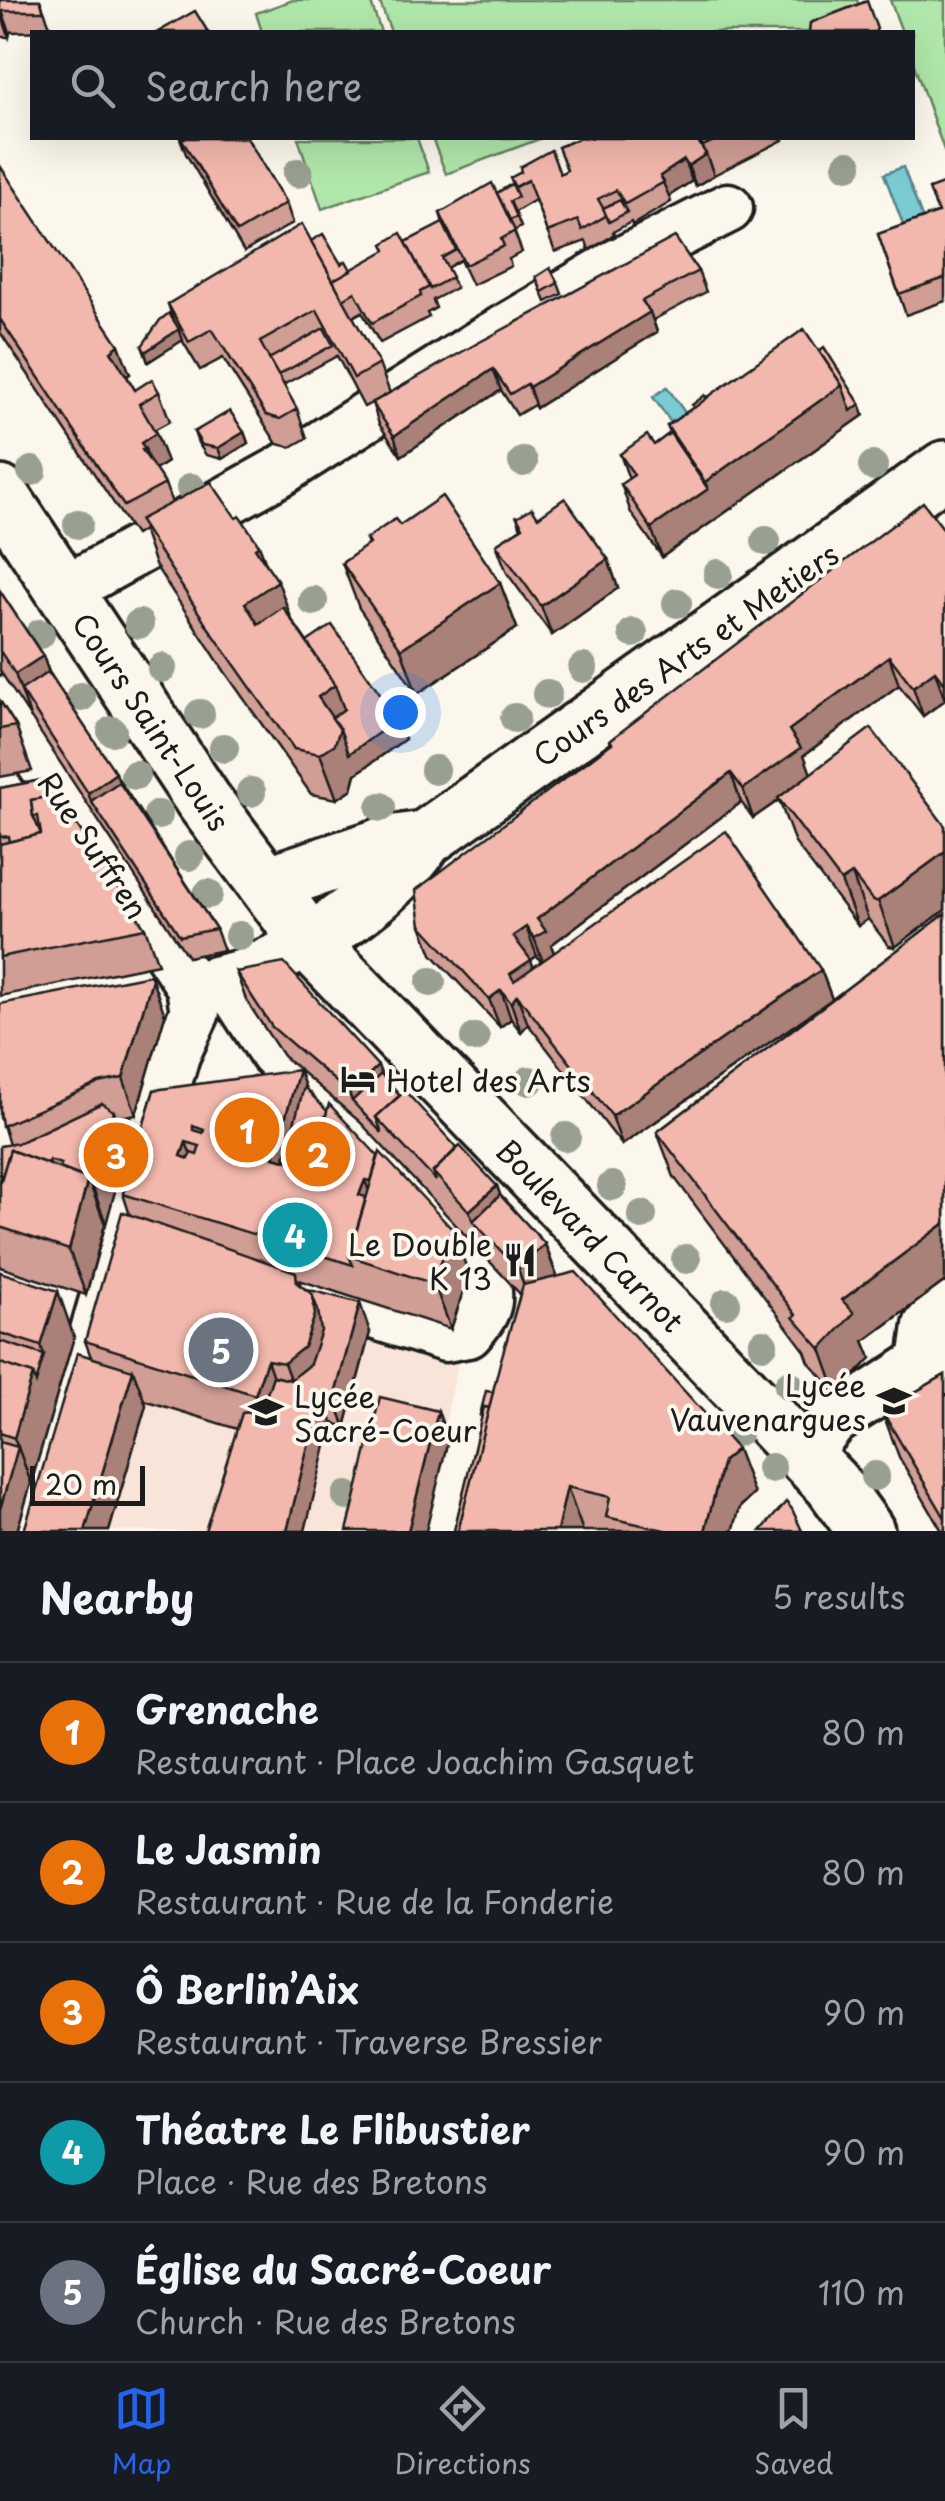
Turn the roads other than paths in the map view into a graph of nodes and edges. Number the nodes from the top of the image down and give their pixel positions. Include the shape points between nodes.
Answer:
1 (728, 208) dead end
2 (945, 468) edge
3 (0, 494) edge
4 (64, 590) junction
5 (0, 702) edge
6 (53, 783) junction
7 (0, 792) edge
8 (425, 839) junction
9 (267, 884) junction
10 (310, 944) junction
11 (190, 986) junction
12 (266, 1280) edge
13 (945, 1308) edge
14 (934, 1366) edge
15 (805, 1455) junction
16 (37, 1531) edge
17 (866, 1531) edge

1 - 4 street via 599,274 279,472
2 - 8 main road, Cours des Arts et Metiers
3 - 4 main road, Cours Saint-Louis
4 - 9 main road, Cours Saint-Louis
5 - 6 street, Rue Suffren
6 - 7 street
6 - 11 street, Rue Suffren
8 - 9 main road, Cours des Arts et Metiers via 388,844
8 - 10 main road, Cours des Arts et Metiers via 377,895
9 - 10 main road, Cours Saint-Louis
10 - 11 street
10 - 15 main road, Boulevard Carnot
11 - 12 street, Rue Suffren via 274,1053 366,1141 480,1268 488,1289 486,1313 468,1334 446,1337
11 - 16 street via 195,1012 134,1131 139,1240 83,1310
13 - 14 street via 928,1326
14 - 15 street via 834,1421
15 - 17 main road, Boulevard Carnot

